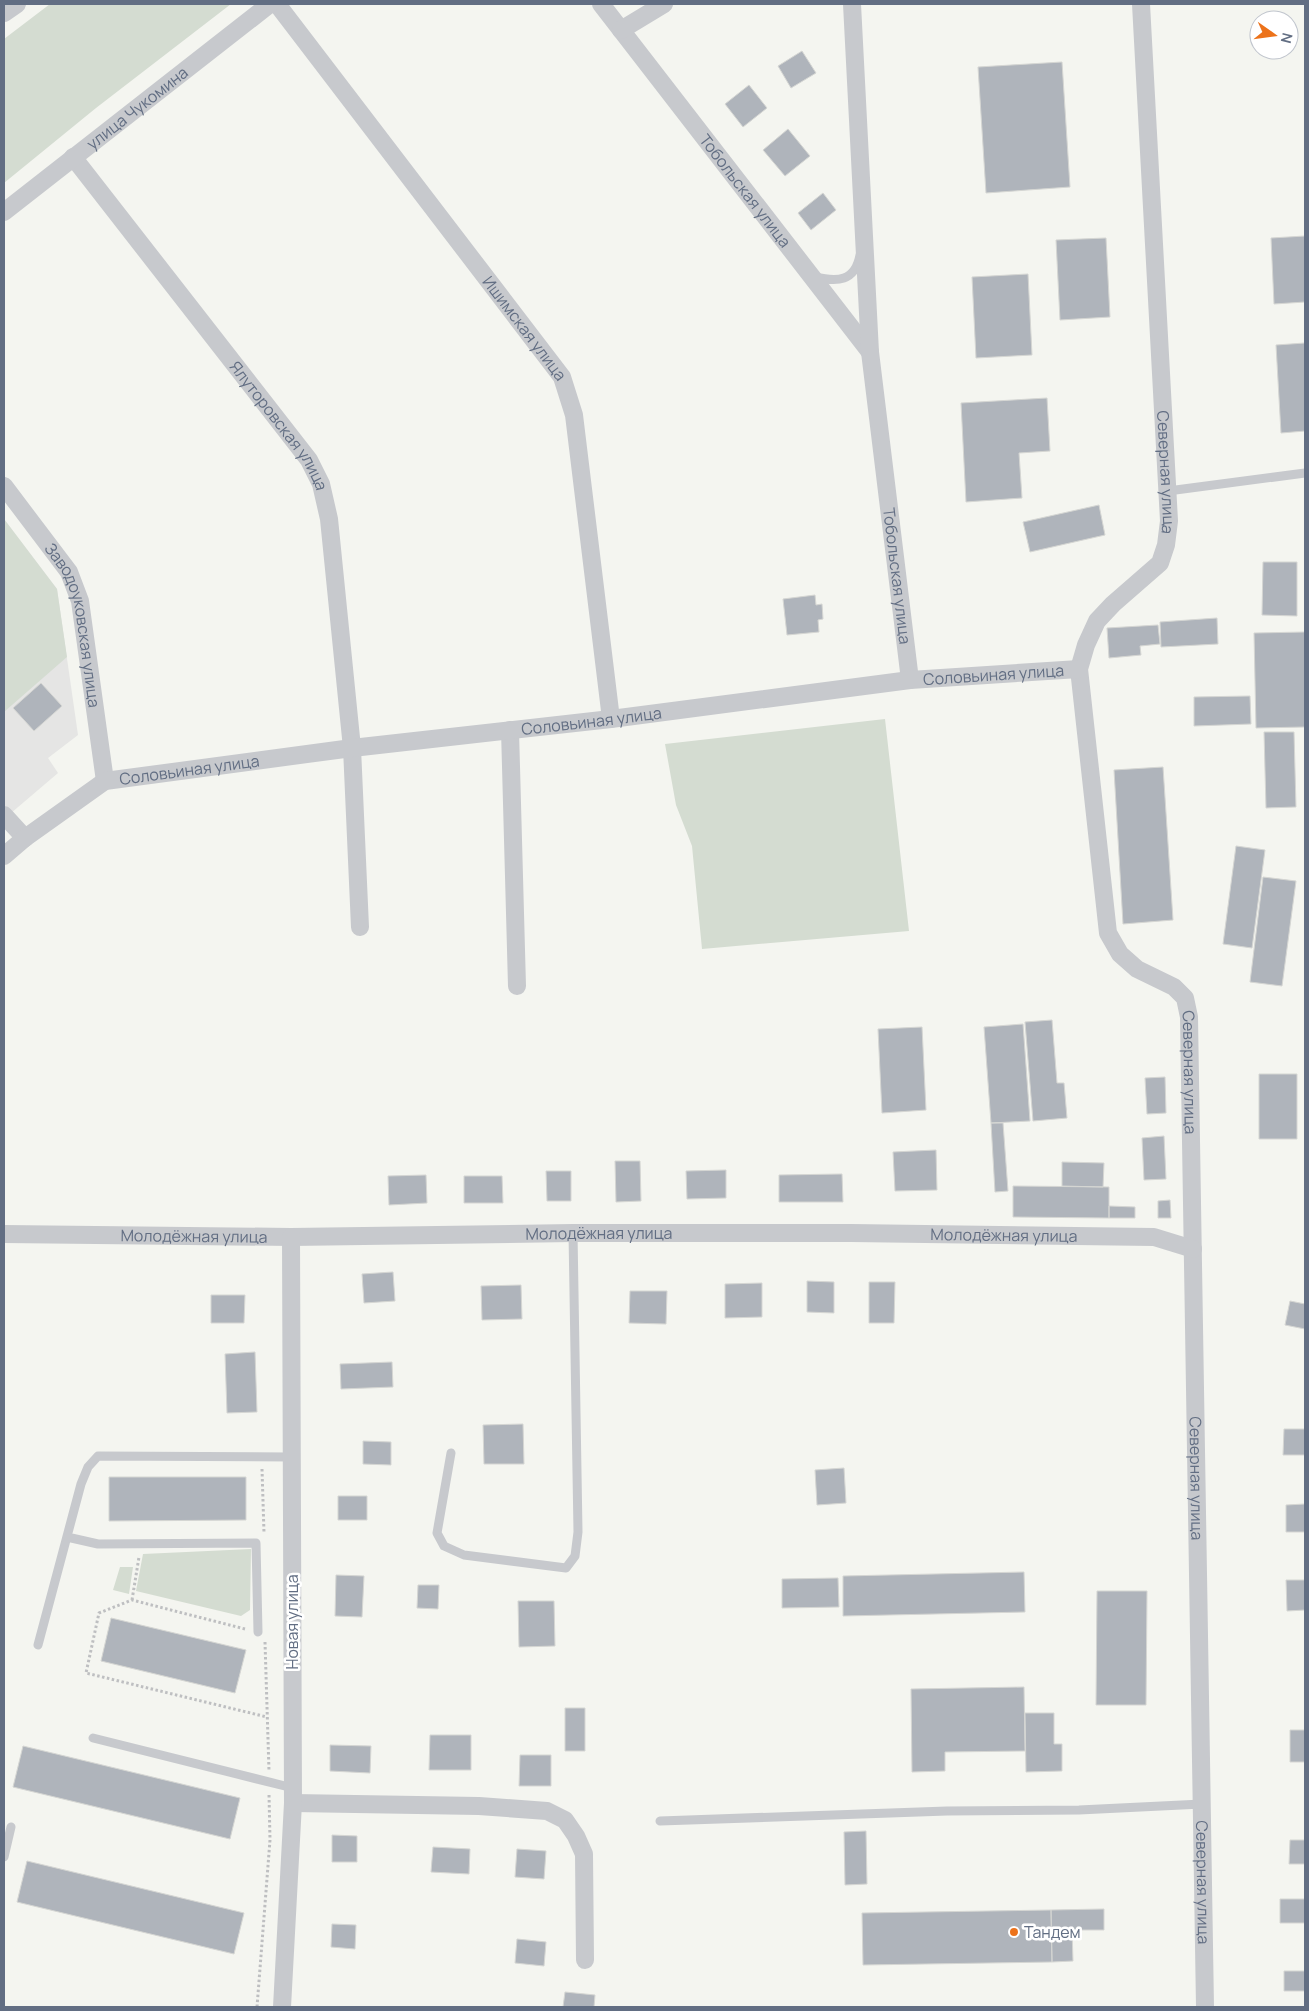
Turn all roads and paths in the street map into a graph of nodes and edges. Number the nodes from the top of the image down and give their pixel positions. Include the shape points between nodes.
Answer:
1 (17, 4) edge
2 (270, 4) edge
3 (277, 4) edge
4 (601, 4) edge
5 (664, 4) edge
6 (852, 4) edge
7 (1141, 4) edge
8 (4, 13) edge
9 (621, 30) junction
10 (73, 156) junction
11 (4, 212) edge
12 (864, 235) junction
13 (812, 276) junction
14 (870, 352) junction
15 (1305, 473) edge
16 (4, 486) edge
17 (1168, 491) junction
18 (1079, 668) junction
19 (910, 680) junction
20 (610, 718) junction
21 (510, 730) junction
22 (352, 748) junction
23 (104, 781) junction
24 (4, 815) edge
25 (24, 838) junction
26 (4, 856) edge
27 (360, 928) dead end
28 (517, 986) dead end
29 (573, 1233) junction
30 (4, 1234) edge
31 (291, 1237) junction
32 (1193, 1249) junction
33 (450, 1453) dead end
34 (290, 1457) junction
35 (262, 1461) dead end
36 (264, 1536) dead end
37 (67, 1537) junction
38 (141, 1544) junction
39 (132, 1600) junction
40 (258, 1632) joint
41 (38, 1645) dead end
42 (267, 1717) dead end
43 (93, 1738) dead end
44 (293, 1796) junction
45 (1202, 1804) junction
46 (660, 1820) dead end
47 (11, 1827) dead end
48 (4, 1857) edge
49 (585, 1960) dead end
50 (282, 2007) edge
51 (1205, 2007) edge

1 - 8 street
2 - 10 street, улица Чукомина
3 - 20 street, Ишимская улица via 562,376 574,415
4 - 9 street, Тобольская улица
5 - 9 street
6 - 12 street, Тобольская улица
7 - 17 street, Северная улица
9 - 13 street, Тобольская улица
10 - 11 street, улица Чукомина
10 - 22 street, Ялуторовская улица via 309,460 321,484 330,520
12 - 13 lane via 859,260 851,274 842,280
12 - 14 street, Тобольская улица
13 - 14 street, Тобольская улица
14 - 19 street, Тобольская улица
15 - 17 lane
16 - 23 street, Заводоуковская улица via 69,572 80,601
17 - 18 street, Северная улица via 1169,521 1160,563 1097,621
18 - 19 street, Соловьиная улица
18 - 32 street, Северная улица via 1108,933 1120,954 1137,969 1174,986 1186,998
19 - 20 street, Соловьиная улица
20 - 21 street, Соловьиная улица
21 - 22 street, Соловьиная улица
21 - 28 street
22 - 23 street, Соловьиная улица
22 - 27 street, Ялуторовская улица
23 - 25 street
24 - 25 street
25 - 26 street
29 - 31 street, Молодёжная улица
29 - 32 street, Молодёжная улица via 1144,1237
29 - 33 lane via 578,1532 576,1556 566,1568 464,1555 444,1546 438,1533
30 - 31 street, Молодёжная улица
31 - 34 street, Новая улица
32 - 45 street, Северная улица
34 - 37 lane via 98,1456 80,1484
34 - 44 street, Новая улица
35 - 36 path
37 - 38 lane via 98,1544
37 - 41 lane
38 - 39 path
38 - 40 lane via 256,1543
39 - 40 path
39 - 42 path via 98,1614 86,1672
43 - 44 lane
44 - 49 street via 547,1811 565,1820 584,1854
44 - 50 street, Новая улица
45 - 46 lane
45 - 51 street, Северная улица
47 - 48 lane

